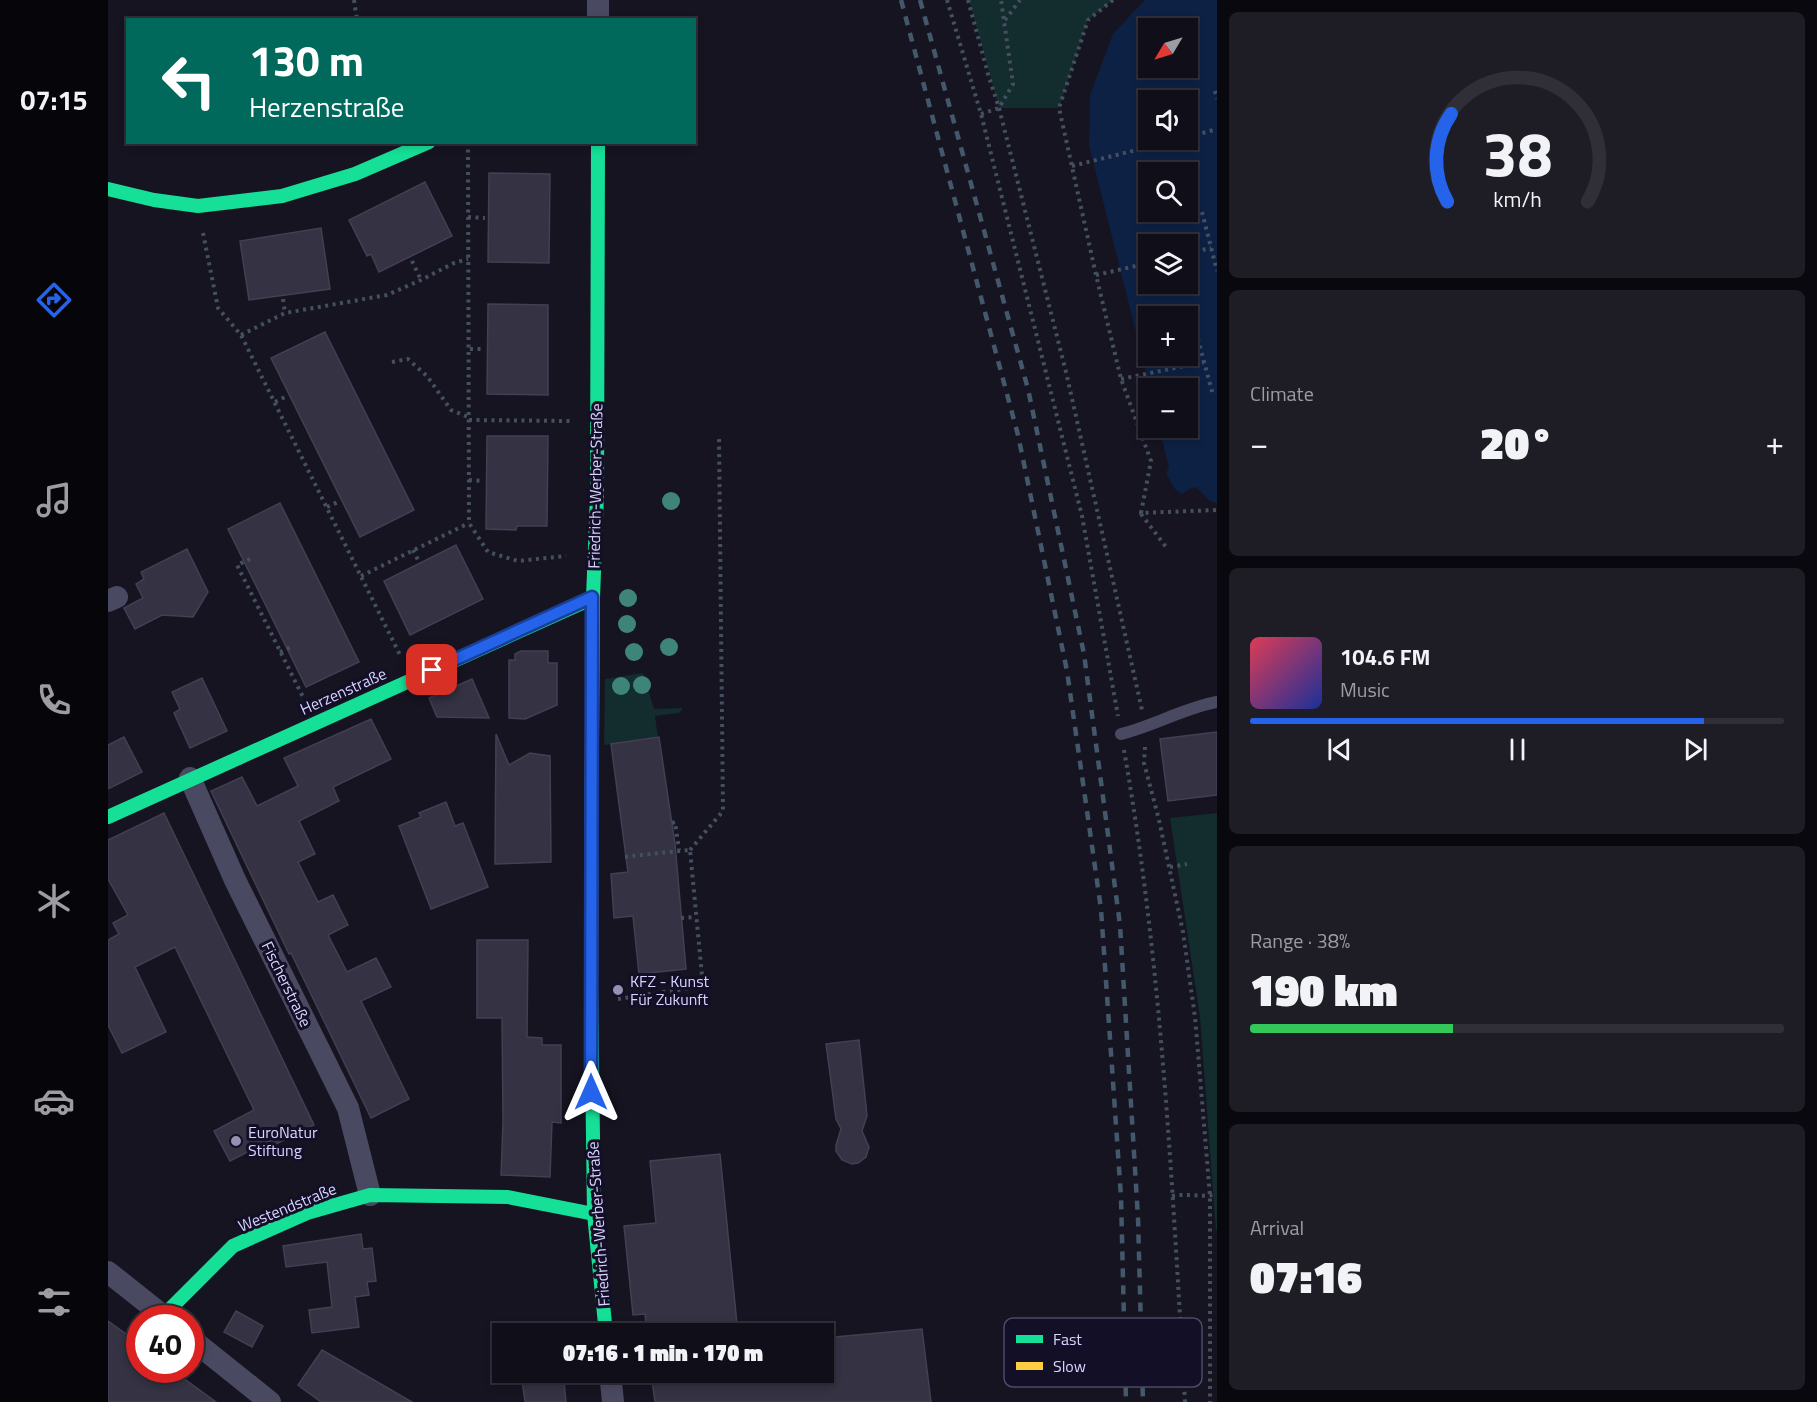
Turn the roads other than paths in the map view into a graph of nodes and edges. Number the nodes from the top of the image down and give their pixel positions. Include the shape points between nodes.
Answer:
1 (598, 0) edge
2 (598, 18) edge
3 (424, 144) edge
4 (598, 144) edge
5 (108, 189) edge
6 (592, 597) junction
7 (1217, 702) edge
8 (1121, 734) road end
9 (190, 778) junction
10 (108, 817) edge
11 (370, 1195) junction
12 (594, 1214) junction
13 (108, 1272) edge
14 (149, 1305) edge
15 (176, 1305) edge
16 (605, 1323) edge
17 (204, 1349) edge
18 (611, 1383) edge
19 (270, 1402) edge
20 (613, 1402) edge

1 - 2 street
3 - 5 street via 355,174 282,196 198,206
4 - 6 street, Friedrich-Werber-Straße
6 - 9 street, Herzenstraße
6 - 12 street, Friedrich-Werber-Straße
7 - 8 lane via 1197,705 1146,728
9 - 10 street, Herzenstraße
9 - 11 street, Fischerstraße via 235,880 348,1108
11 - 12 street, Westendstraße via 508,1197
11 - 15 street, Westendstraße via 307,1213 233,1246
12 - 16 street, Friedrich-Werber-Straße
13 - 14 street
17 - 19 street
18 - 20 street

